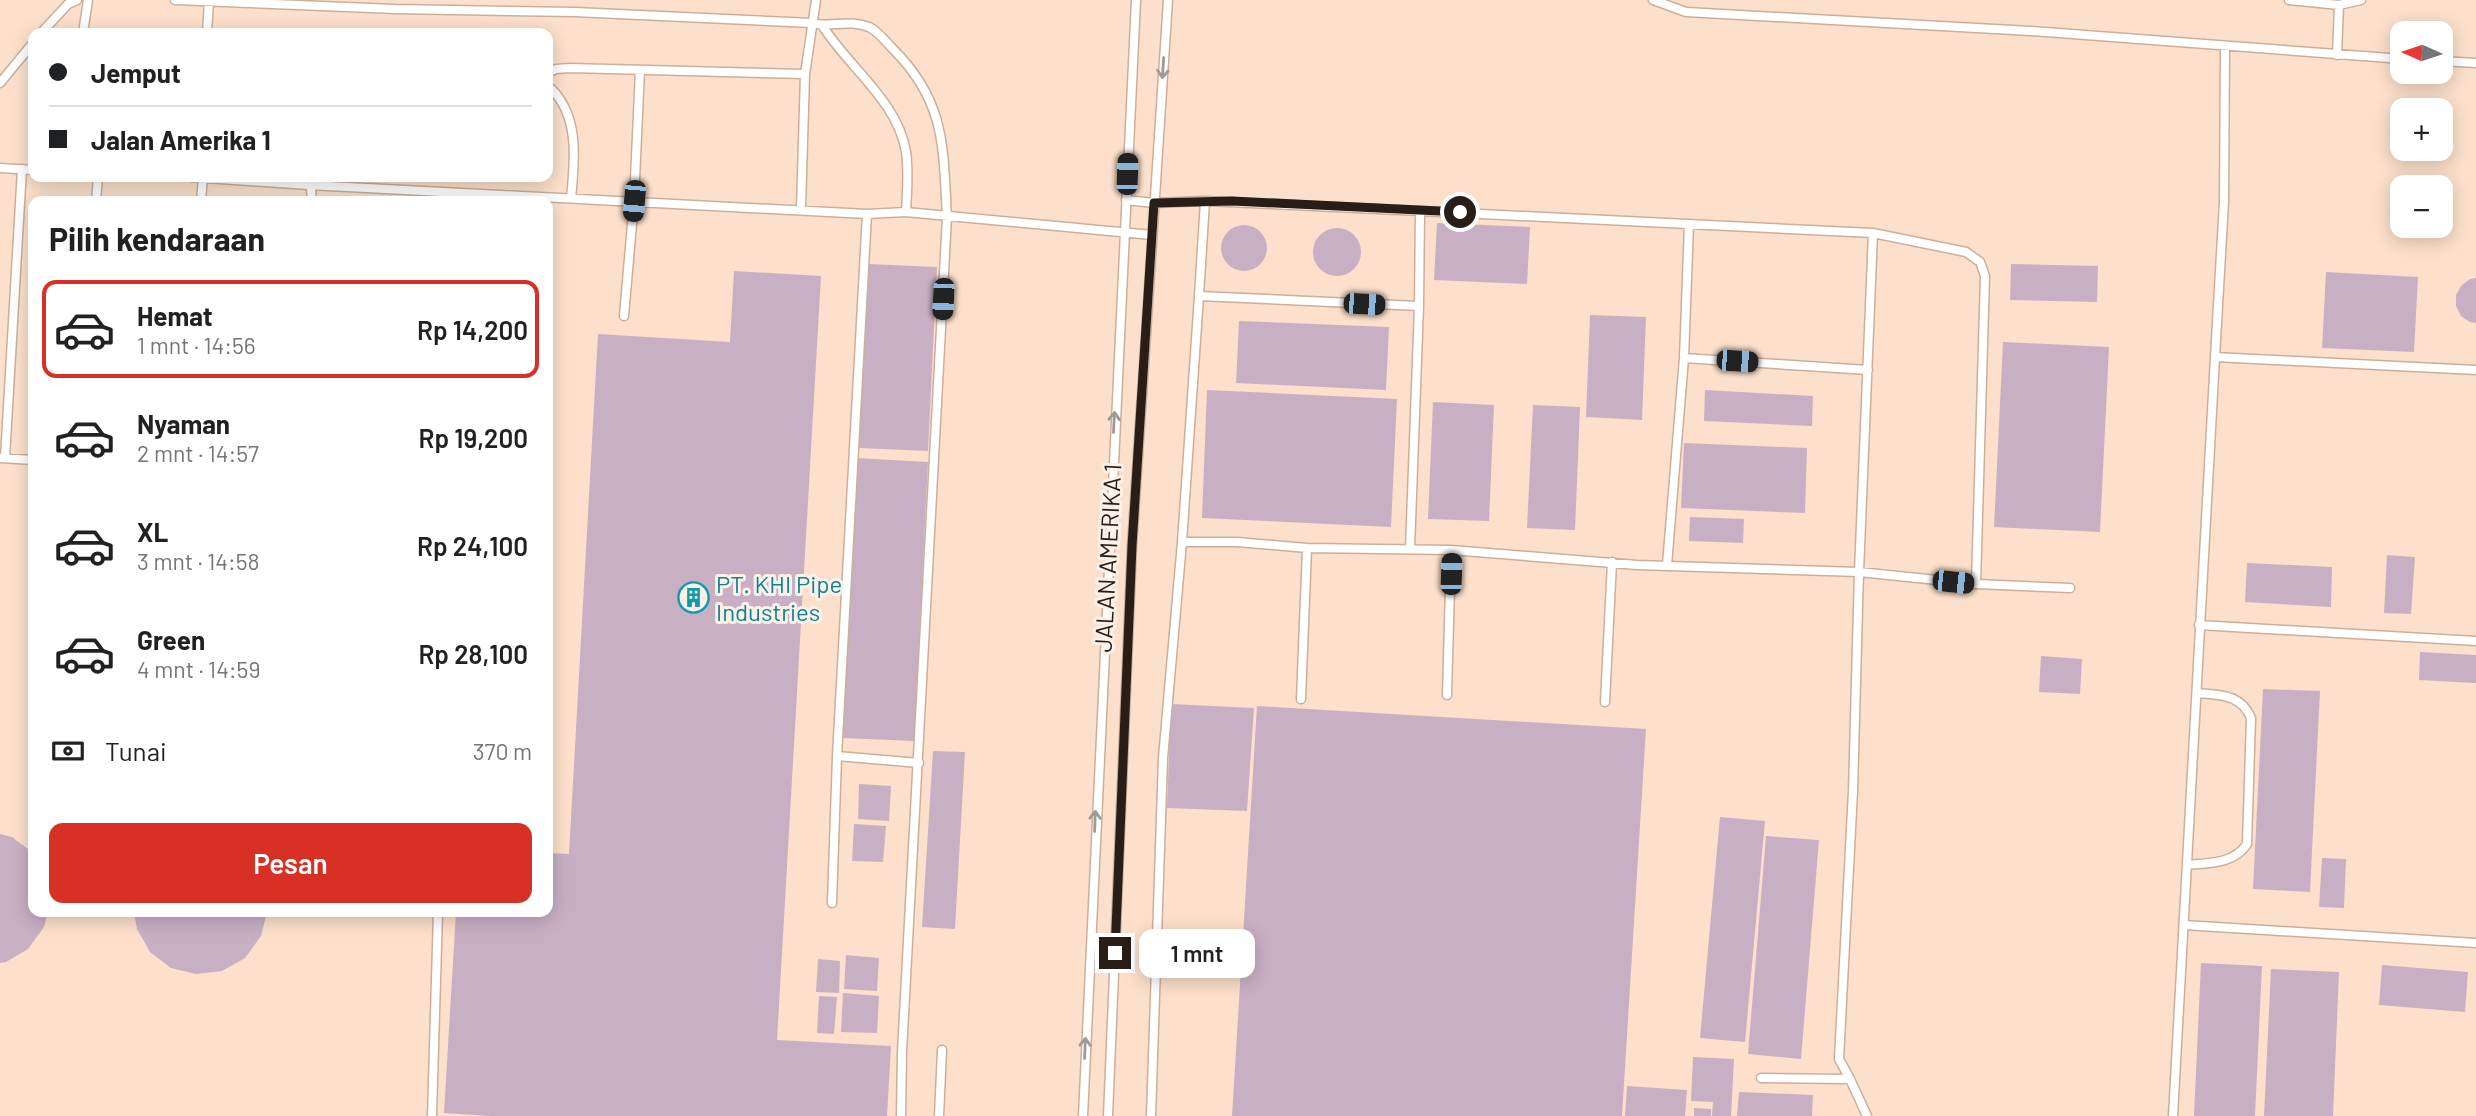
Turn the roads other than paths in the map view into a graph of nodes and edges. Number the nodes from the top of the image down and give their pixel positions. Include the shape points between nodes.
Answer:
1 (77, 0) edge
2 (88, 0) edge
3 (175, 0) edge
4 (816, 0) edge
5 (1136, 0) edge
6 (1168, 0) edge
7 (1653, 0) edge
8 (2289, 0) edge
9 (2361, 0) edge
10 (209, 1) edge
11 (2339, 5) junction
12 (812, 23) junction
13 (822, 25) junction
14 (46, 28) edge
15 (84, 28) edge
16 (207, 28) edge
17 (2225, 46) junction
18 (28, 49) edge
19 (2337, 55) junction
20 (2390, 58) edge
21 (2454, 61) edge
22 (2476, 62) edge
23 (553, 70) edge
24 (640, 70) junction
25 (805, 74) junction
26 (0, 83) edge
27 (553, 92) edge
28 (0, 167) edge
29 (22, 169) junction
30 (28, 170) edge
31 (322, 182) edge
32 (494, 196) edge
33 (553, 198) edge
34 (570, 198) junction
35 (634, 201) junction
36 (1126, 201) junction
37 (1205, 201) junction
38 (1154, 203) junction
39 (801, 209) junction
40 (1420, 211) junction
41 (906, 212) junction
42 (867, 214) junction
43 (947, 217) junction
44 (1689, 224) junction
45 (1125, 233) junction
46 (1873, 233) junction
47 (1153, 234) junction
48 (1199, 296) junction
49 (1419, 306) junction
50 (624, 316) dead end
51 (1684, 358) junction
52 (2215, 358) junction
53 (1868, 370) junction
54 (2476, 370) edge
55 (2, 458) edge
56 (28, 460) edge
57 (1182, 542) junction
58 (1307, 548) junction
59 (1410, 549) junction
60 (1451, 550) junction
61 (1612, 562) junction
62 (1667, 565) junction
63 (1859, 572) junction
64 (1976, 584) junction
65 (2070, 588) dead end
66 (2199, 625) junction
67 (2476, 641) edge
68 (2197, 693) junction
69 (1447, 695) dead end
70 (1301, 698) dead end
71 (1605, 702) dead end
72 (837, 756) junction
73 (919, 763) junction
74 (2188, 865) junction
75 (832, 903) dead end
76 (438, 917) edge
77 (2184, 925) junction
78 (2476, 943) edge
79 (942, 1050) dead end
80 (1761, 1077) dead end
81 (1850, 1079) junction
82 (432, 1116) edge
83 (901, 1116) edge
84 (939, 1116) edge
85 (1083, 1116) edge
86 (1108, 1116) edge
87 (1151, 1116) edge
88 (1867, 1116) edge
89 (2173, 1116) edge

1 - 14 lane
2 - 15 lane
3 - 10 lane
4 - 12 lane
5 - 36 lane, JALAN AMERIKA 1
6 -> 38 lane, JALAN AMERIKA 1
7 - 17 lane via 1686,12
8 - 11 lane
9 - 11 lane
10 - 12 lane
10 - 16 lane
11 - 19 lane
12 - 13 lane
12 - 25 lane
13 - 41 lane via 899,128 906,151
13 - 43 lane via 840,22 873,28 922,85 940,127
17 - 19 lane
17 - 52 lane via 2224,202
18 - 26 lane
19 - 20 lane
21 - 22 lane
23 - 24 lane
24 - 25 lane
24 - 35 lane
25 - 39 lane
27 - 34 lane via 566,106 573,140
28 - 29 lane
29 - 30 lane
29 - 55 lane
31 - 32 lane
33 - 34 lane
34 - 35 lane
35 - 39 lane
35 - 50 lane
36 - 38 lane
36 - 45 lane, JALAN AMERIKA 1
37 - 38 lane
37 - 40 lane
37 - 48 lane
38 - 47 lane, JALAN AMERIKA 1
39 - 42 lane
40 - 44 lane
40 - 49 lane
41 - 42 lane
41 - 43 lane
42 - 72 lane
43 - 45 lane
43 - 73 lane
44 - 46 lane
44 - 51 lane
45 - 47 lane
85 -> 45 lane, JALAN AMERIKA 1
46 - 53 lane
46 - 64 lane via 1966,252 1980,262 1985,276
47 - 86 lane, JALAN AMERIKA 1 via 1132,546
48 - 49 lane
48 - 57 lane
49 - 59 lane
51 - 53 lane
51 - 62 lane
52 - 54 lane
52 - 66 lane
53 - 63 lane
55 - 56 lane
57 - 58 lane
57 - 87 lane via 1163,758
58 - 59 lane
58 - 70 lane
59 - 60 lane
60 - 61 lane
60 - 69 lane
61 - 62 lane
61 - 71 lane
62 - 63 lane
63 - 64 lane
63 - 81 lane via 1839,1059
64 - 65 lane
66 - 67 lane
66 - 68 lane
68 - 74 lane
68 - 74 lane via 2231,696 2251,718 2247,844 2230,859
72 - 73 lane
72 - 75 lane
73 - 83 lane
74 - 77 lane
76 - 82 lane
77 - 78 lane
77 - 89 lane
79 - 84 lane
80 - 81 lane
81 - 88 lane

